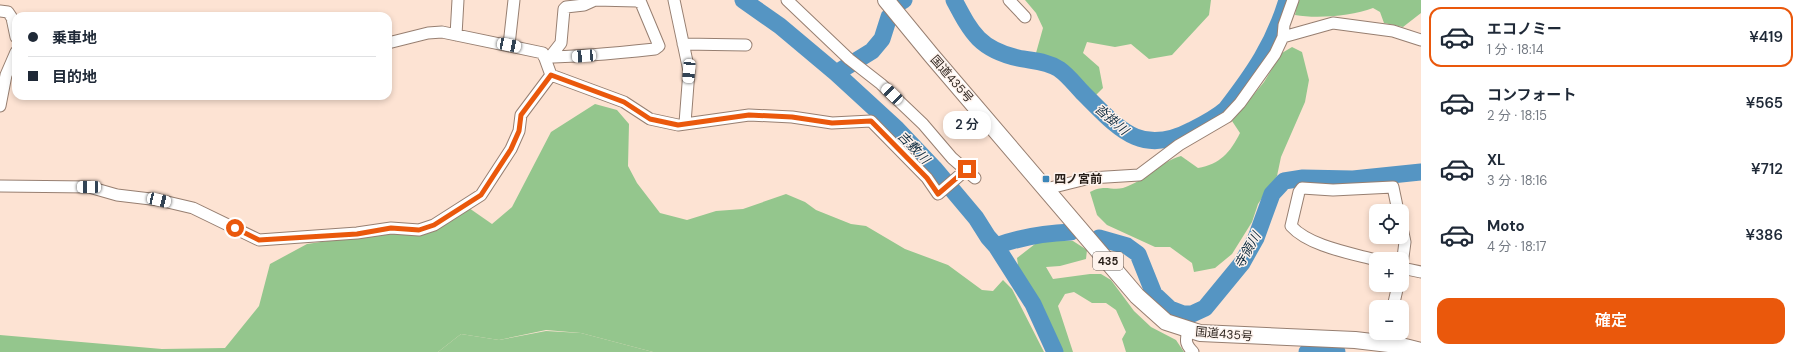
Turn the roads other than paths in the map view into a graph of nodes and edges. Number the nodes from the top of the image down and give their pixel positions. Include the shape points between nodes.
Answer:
1 (458, 0) edge
2 (514, 0) edge
3 (674, 0) edge
4 (786, 0) edge
5 (886, 0) edge
6 (1009, 0) edge
7 (1293, 0) edge
8 (0, 11) edge
9 (1025, 17) dead end
10 (12, 18) edge
11 (456, 35) junction
12 (1283, 37) junction
13 (1421, 40) edge
14 (392, 42) edge
15 (683, 44) junction
16 (509, 45) junction
17 (746, 45) dead end
18 (547, 57) junction
19 (12, 61) edge
20 (551, 75) junction
21 (0, 106) edge
22 (685, 123) junction
23 (964, 173) junction
24 (975, 178) dead end
25 (0, 186) edge
26 (1046, 189) junction
27 (1397, 204) edge
28 (1369, 258) edge
29 (1409, 268) edge
30 (1421, 272) edge
31 (1188, 331) junction
32 (1369, 339) edge
33 (1392, 340) edge
34 (1421, 351) edge
35 (1193, 352) edge

1 - 11 street
2 - 16 street
3 - 15 street
4 - 23 street via 923,124
5 - 26 highway, 国道435号 / 435
6 - 9 street
7 - 12 street via 1284,25
8 - 10 street via 8,12
11 - 14 street via 428,33
11 - 16 street
12 - 13 street via 1333,23 1393,31
12 - 26 street via 1275,54 1227,117 1180,145 1147,170 1138,175 1090,178
15 - 17 street
15 - 22 street via 689,71
16 - 18 street via 543,53
18 - 18 street via 655,49 659,46 641,3 595,0 564,9 560,43
18 - 20 street
19 - 21 street via 6,75
20 - 22 street via 624,102 650,119 678,125
20 - 25 street via 521,115 519,131 511,149 481,195 434,225 419,230 391,228 357,234 259,240 193,208 159,200 117,195 89,187
22 - 23 street via 749,115 792,117 832,123 871,121 927,178 938,194
23 - 24 street
26 - 31 highway, 国道435号 / 435 via 1137,296 1166,322
27 - 28 street via 1393,187 1333,190 1302,188 1299,192 1291,226 1295,230 1322,245
29 - 30 street
31 - 32 highway, 国道435号 / 435 via 1220,336
31 - 35 street via 1185,338 1186,346
33 - 34 highway, 国道435号 / 435

